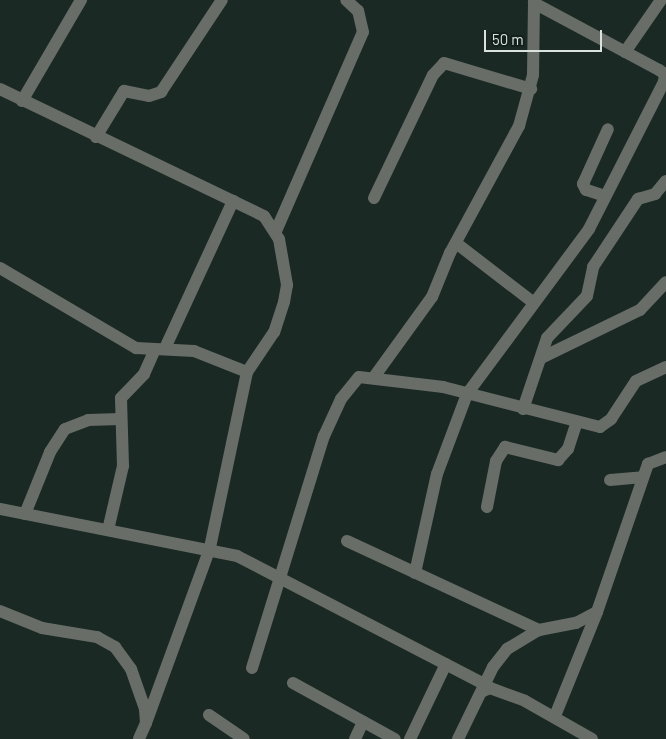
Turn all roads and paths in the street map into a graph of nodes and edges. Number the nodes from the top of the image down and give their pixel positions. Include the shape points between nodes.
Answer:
1 (81, 0) edge
2 (222, 0) edge
3 (346, 0) edge
4 (661, 0) edge
5 (534, 1) edge
6 (625, 52) junction
7 (0, 89) edge
8 (531, 89) junction
9 (22, 101) junction
10 (608, 129) dead end
11 (96, 137) junction
12 (666, 181) edge
13 (605, 196) junction
14 (374, 198) dead end
15 (233, 201) junction
16 (276, 231) junction
17 (456, 243) junction
18 (0, 268) edge
19 (666, 282) edge
20 (534, 303) junction
21 (160, 348) junction
22 (541, 358) junction
23 (666, 367) edge
24 (247, 372) junction
25 (374, 377) junction
26 (467, 394) junction
27 (523, 409) junction
28 (120, 419) junction
29 (576, 424) junction
30 (666, 457) edge
31 (643, 477) junction
32 (610, 480) dead end
33 (488, 507) dead end
34 (0, 509) edge
35 (26, 514) junction
36 (108, 530) junction
37 (348, 541) dead end
38 (210, 548) junction
39 (415, 573) junction
40 (278, 577) junction
41 (0, 611) edge
42 (597, 612) junction
43 (538, 630) junction
44 (446, 664) junction
45 (252, 668) dead end
46 (293, 684) dead end
47 (484, 684) junction
48 (208, 715) dead end
49 (555, 716) junction
50 (363, 722) junction
51 (146, 723) junction
52 (139, 739) edge
53 (244, 739) edge
54 (354, 739) edge
55 (395, 739) edge
56 (410, 739) edge
57 (458, 739) edge
58 (592, 739) edge

1 - 9 street
2 - 11 street via 161,92 149,96 124,91
3 - 16 street via 358,12 363,32
4 - 6 street
5 - 6 street
5 - 8 street
6 - 13 street via 665,74 664,82
7 - 9 street
8 - 14 street via 444,63 433,75
8 - 17 street via 519,126
9 - 11 street
10 - 13 street via 583,184 586,190
11 - 15 street
12 - 22 street via 655,194 634,204 593,267 587,296 552,330
13 - 20 street via 589,229
15 - 16 street via 264,216
15 - 21 street
16 - 24 street via 287,285 284,302 274,332
17 - 20 street
17 - 25 street via 432,297
18 - 21 street via 136,348
19 - 22 street via 640,310
20 - 26 street
21 - 24 street via 194,351
21 - 28 street via 144,374 121,398
22 - 27 street
23 - 29 street via 636,381 606,425
24 - 38 street
25 - 26 street
25 - 40 street via 359,377 341,399 324,436
26 - 27 street
26 - 39 street via 437,474
27 - 29 street
28 - 35 street via 88,420 65,429 50,452
28 - 36 street via 123,466
29 - 33 street via 568,449 558,460 504,447 496,461
30 - 31 street via 654,458
31 - 32 street
31 - 42 street
34 - 35 street
35 - 36 street
36 - 38 street
37 - 39 street
38 - 40 street via 237,556
38 - 51 street
39 - 43 street
40 - 44 street
40 - 45 street
41 - 51 street via 42,628 108,641 131,669
42 - 43 street via 576,623
42 - 49 street
43 - 47 street via 507,649
44 - 47 street
44 - 56 street
46 - 50 street
47 - 49 street via 484,691 490,688 506,693
47 - 57 street
48 - 53 street
49 - 58 street
50 - 54 street
50 - 55 street
51 - 52 street

